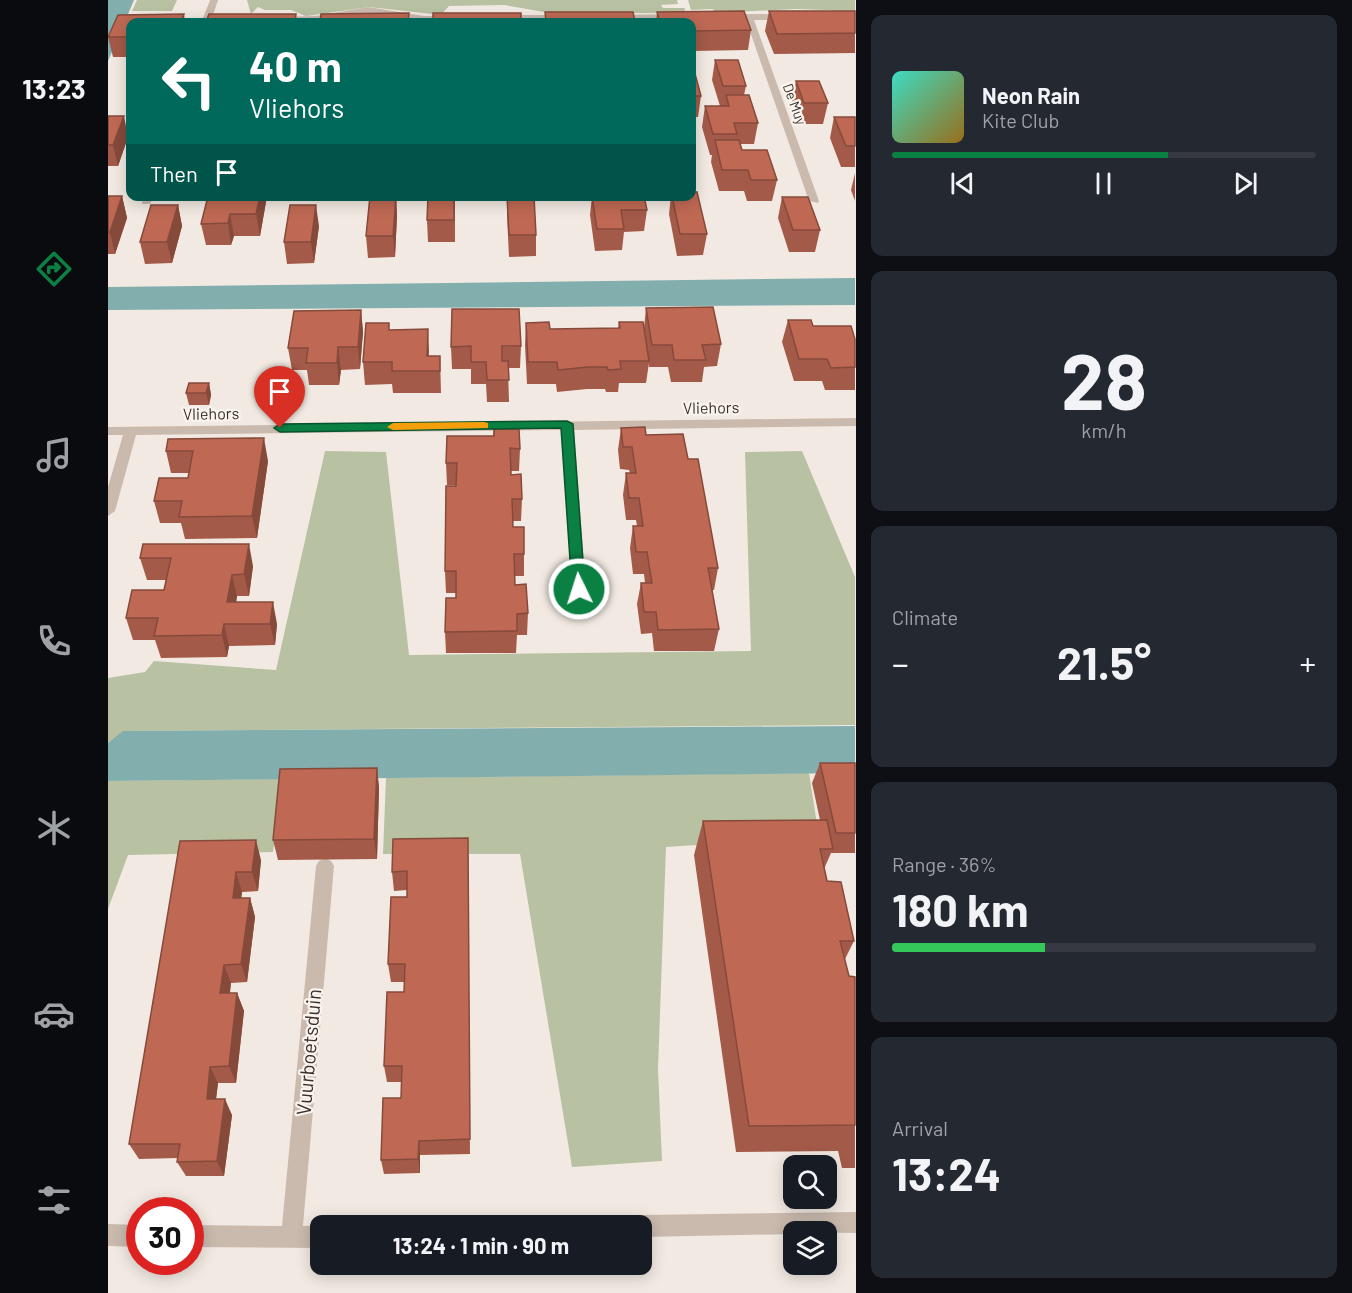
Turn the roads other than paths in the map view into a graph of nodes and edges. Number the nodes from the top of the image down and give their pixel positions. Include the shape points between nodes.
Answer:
1 (214, 0) edge
2 (690, 17) edge
3 (713, 17) edge
4 (749, 17) junction
5 (796, 17) edge
6 (208, 18) edge
7 (325, 18) edge
8 (409, 18) edge
9 (673, 18) edge
10 (814, 201) dead end
11 (855, 422) edge
12 (567, 424) junction
13 (131, 430) junction
14 (108, 431) edge
15 (108, 511) edge
16 (579, 589) dead end
17 (325, 866) dead end
18 (855, 1222) edge
19 (652, 1226) edge
20 (108, 1235) edge
21 (126, 1236) edge
22 (204, 1236) edge
23 (310, 1237) edge
24 (291, 1238) junction

1 - 6 street
2 - 9 street
3 - 4 street
4 - 5 street
4 - 10 street, De Muy
7 - 8 street via 368,10
11 - 12 street, Vliehors
12 - 13 street, Vliehors
12 - 16 street
13 - 14 street, Vliehors
13 - 15 street
17 - 24 street, Vuurboetsduin
18 - 19 street
20 - 21 street
22 - 24 street
23 - 24 street

